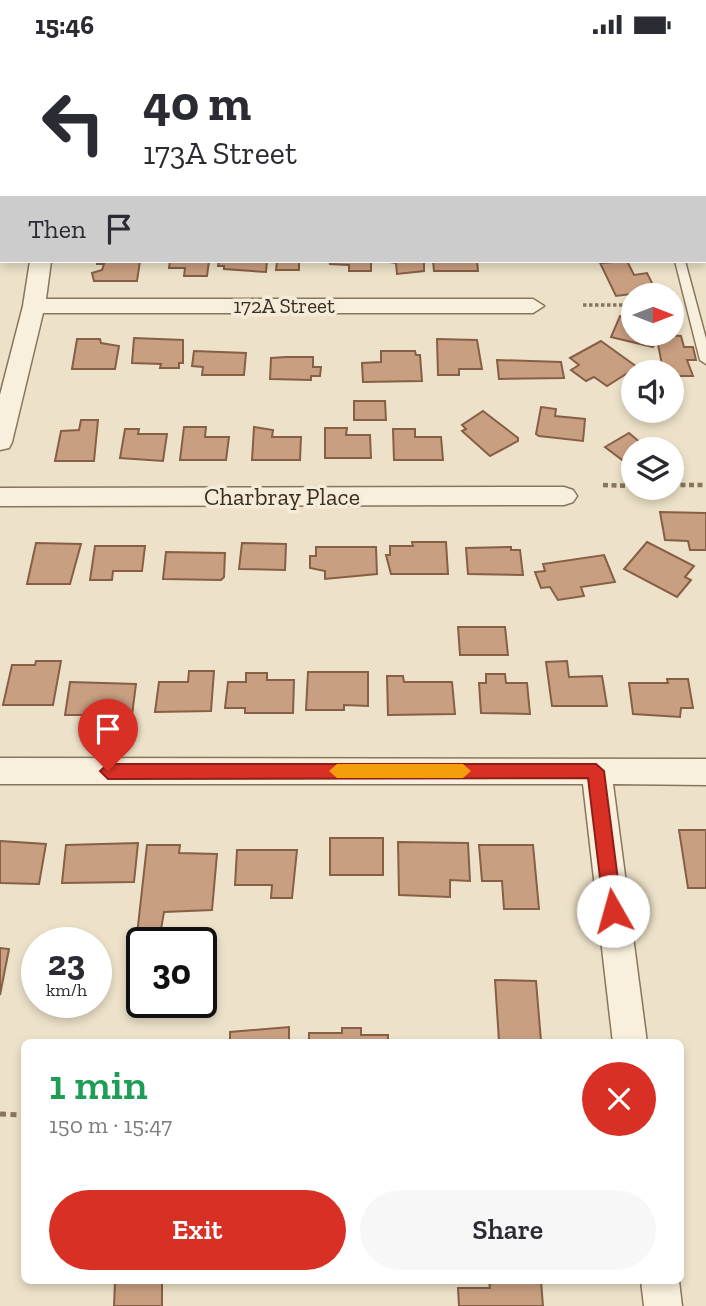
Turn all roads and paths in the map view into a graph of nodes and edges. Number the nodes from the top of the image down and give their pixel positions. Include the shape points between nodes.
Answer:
1 (40, 263) edge
2 (681, 263) edge
3 (583, 305) dead end
4 (621, 305) edge
5 (34, 306) junction
6 (533, 306) dead end
7 (706, 360) edge
8 (0, 442) edge
9 (603, 485) dead end
10 (684, 485) edge
11 (706, 485) edge
12 (621, 486) edge
13 (564, 496) dead end
14 (0, 497) edge
15 (0, 771) edge
16 (596, 771) junction
17 (706, 772) edge
18 (630, 1039) edge
19 (0, 1114) edge
20 (21, 1115) edge
21 (660, 1284) edge
22 (663, 1306) edge

1 - 5 street
2 - 7 lane
3 - 4 path
5 - 6 street, 172A Street
5 - 8 street
9 - 12 path
10 - 11 path
13 - 14 street, Charbray Place
15 - 16 street
16 - 17 street
16 - 18 street
19 - 20 path
21 - 22 street

